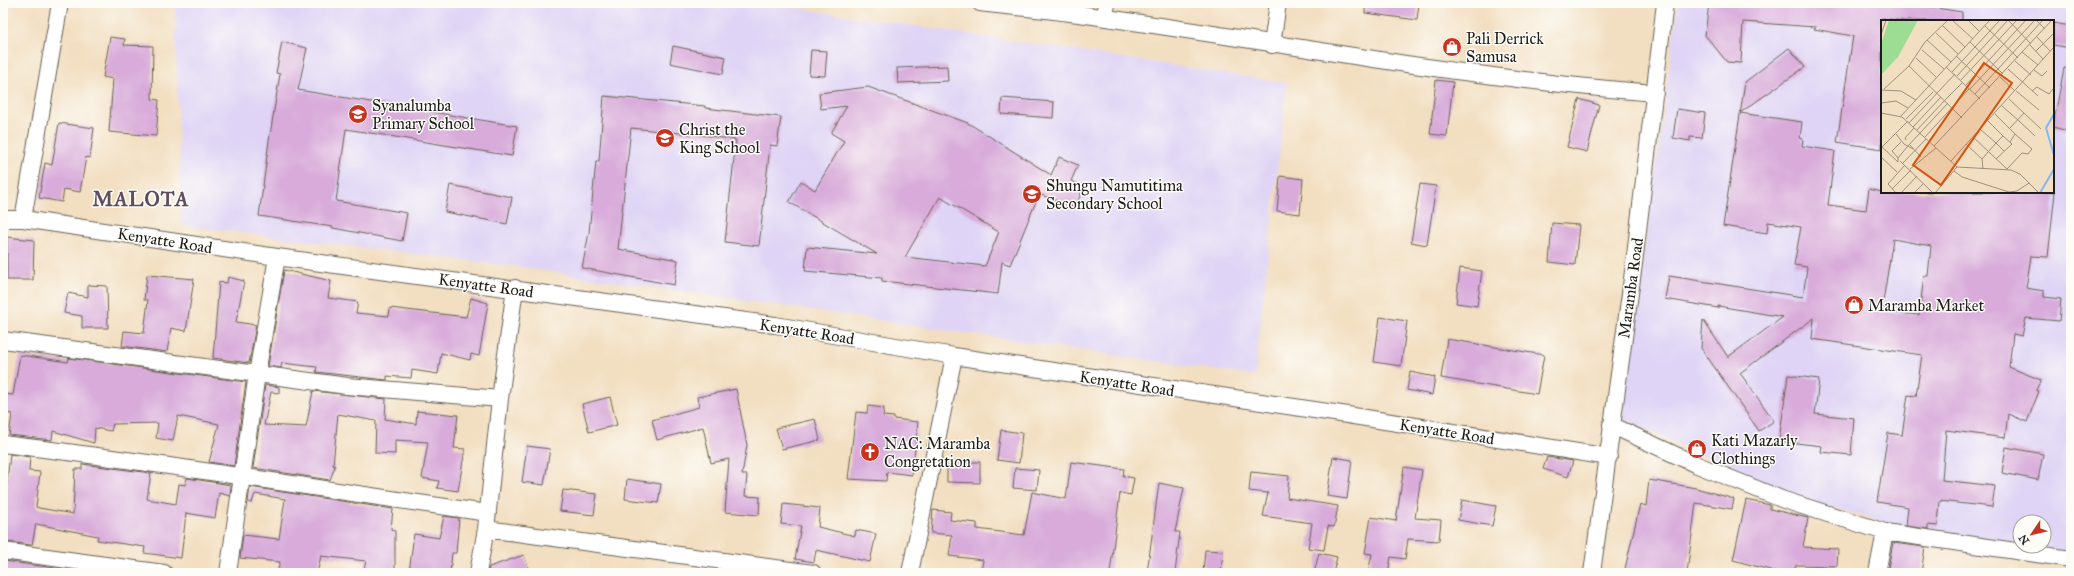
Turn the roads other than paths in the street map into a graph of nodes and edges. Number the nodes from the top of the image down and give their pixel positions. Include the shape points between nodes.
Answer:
1 (60, 3) edge
2 (980, 3) edge
3 (1278, 3) edge
4 (1665, 3) edge
5 (1106, 10) edge
6 (1272, 45) junction
7 (1655, 93) junction
8 (3, 219) edge
9 (23, 219) junction
10 (277, 257) junction
11 (516, 288) junction
12 (3, 340) edge
13 (954, 356) junction
14 (257, 374) junction
15 (500, 399) junction
16 (1611, 425) junction
17 (3, 444) edge
18 (1609, 457) junction
19 (243, 477) junction
20 (488, 513) junction
21 (486, 529) junction
22 (1885, 532) junction
23 (3, 551) edge
24 (2071, 559) edge
25 (164, 573) edge
26 (228, 573) edge
27 (478, 573) edge
28 (813, 573) edge
29 (910, 573) edge
30 (1592, 573) edge
31 (1877, 573) edge

1 - 9 street
2 - 5 street
3 - 6 street
4 - 7 street, Maramba Road
5 - 6 street
6 - 7 street via 1389,63
7 - 16 street, Maramba Road
8 - 9 street, Kenyatte Road
9 - 10 street, Kenyatte Road
10 - 11 street, Kenyatte Road
10 - 14 street
11 - 13 street, Kenyatte Road via 775,325
11 - 15 street
12 - 14 street
13 - 18 street, Kenyatte Road
13 - 29 street
14 - 15 street via 347,386
14 - 19 street
15 - 20 street
16 - 18 street, Maramba Road
16 - 22 street via 1695,464 1784,500
17 - 19 street
18 - 30 street, Maramba Road
19 - 20 street
19 - 26 street
20 - 21 street
21 - 27 street
21 - 28 street
22 - 24 street
22 - 31 street
23 - 25 street

